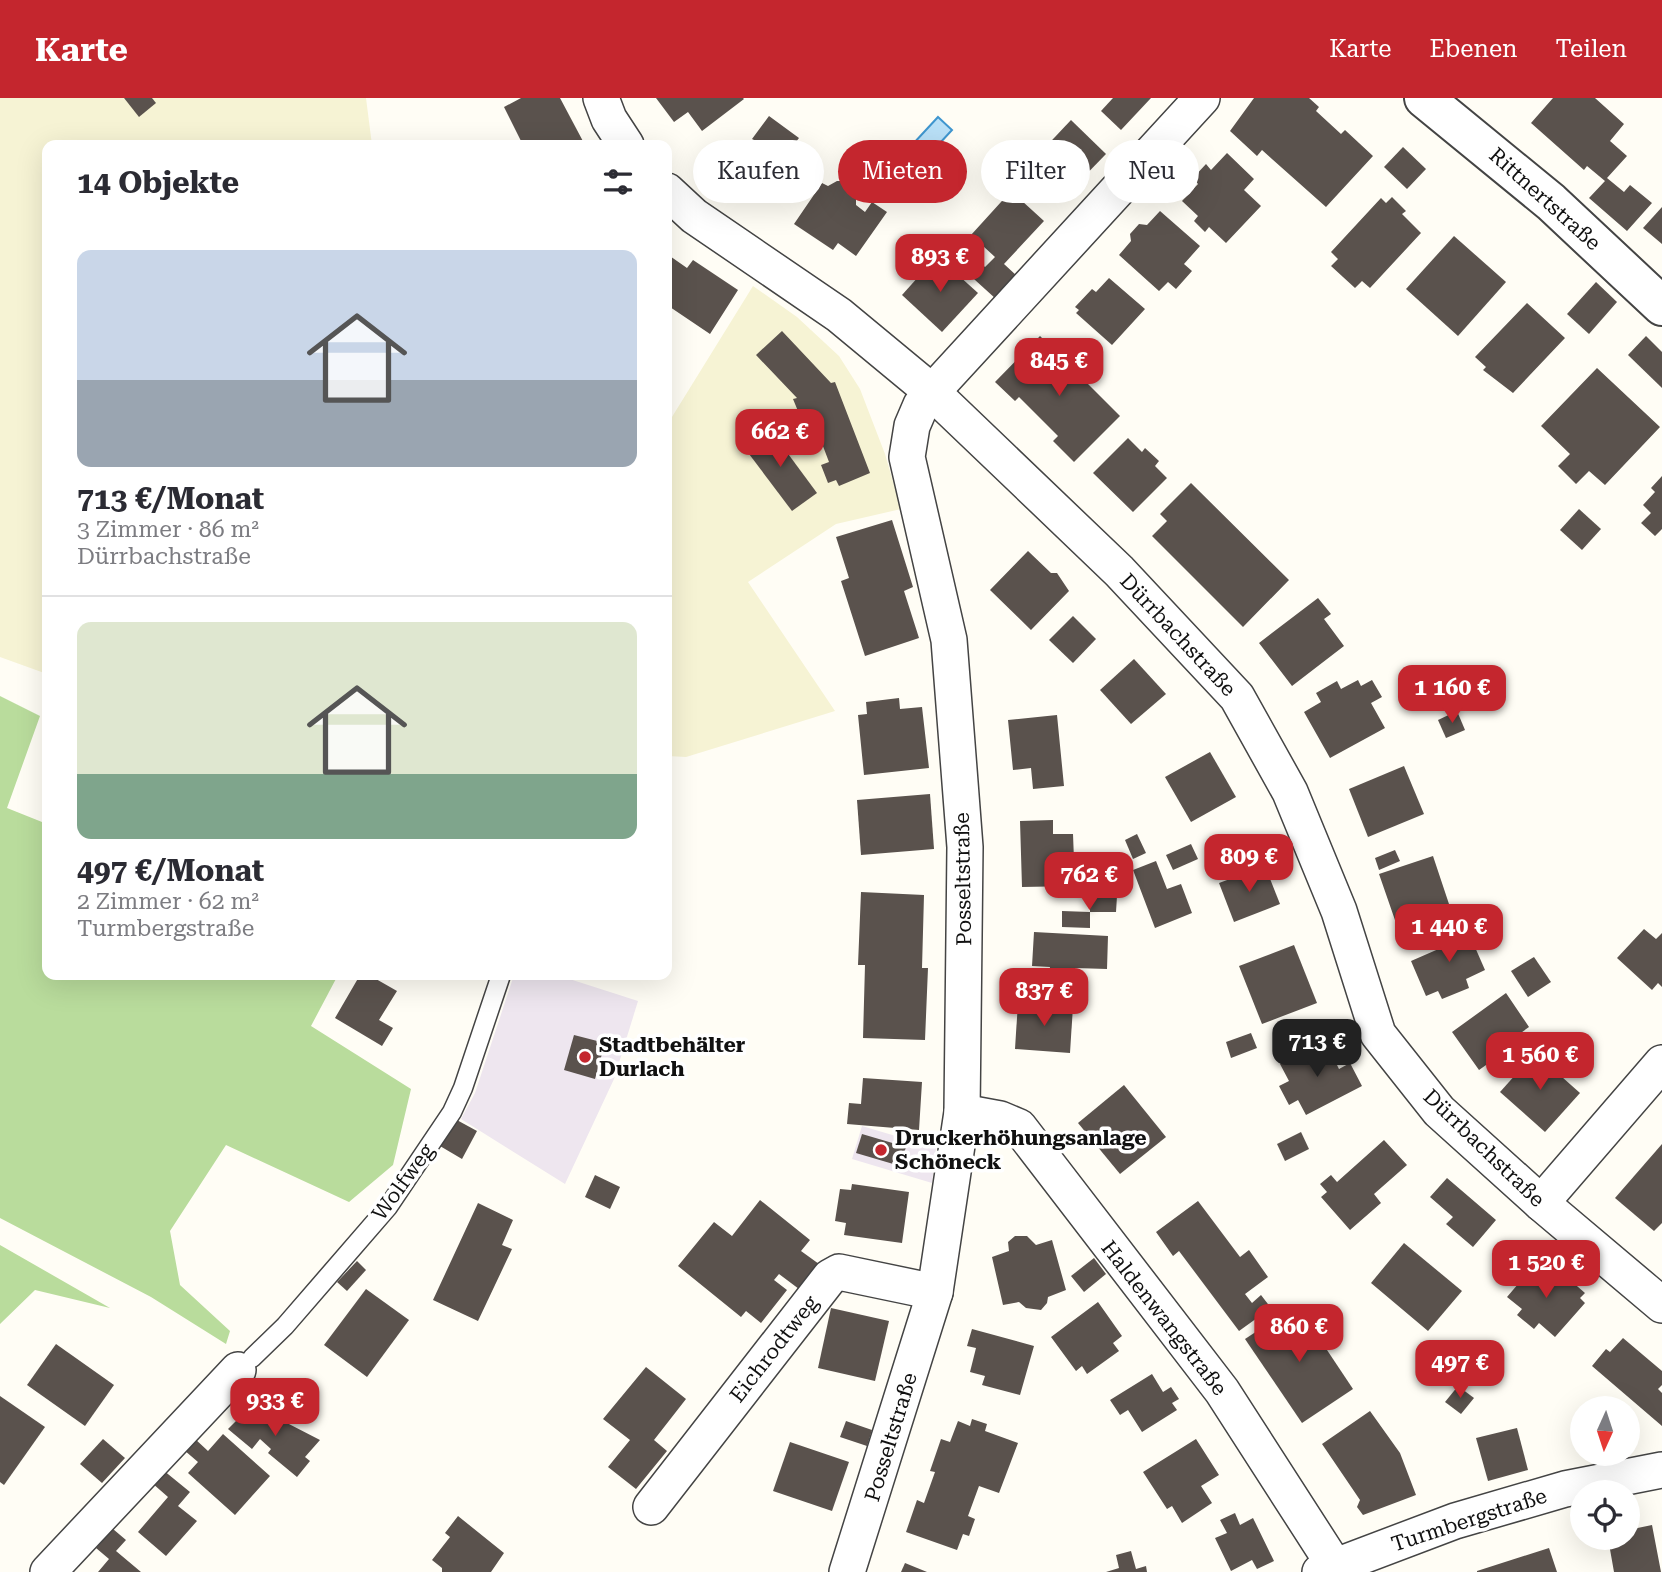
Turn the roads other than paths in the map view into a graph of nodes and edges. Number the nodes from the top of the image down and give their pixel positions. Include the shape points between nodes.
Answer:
1 (601, 98) edge
2 (1202, 98) edge
3 (1423, 98) edge
4 (622, 140) edge
5 (672, 196) edge
6 (1662, 306) edge
7 (932, 392) junction
8 (499, 980) edge
9 (1662, 1063) edge
10 (962, 1112) junction
11 (1541, 1203) junction
12 (935, 1292) junction
13 (1662, 1305) edge
14 (245, 1364) joint
15 (1662, 1471) edge
16 (651, 1507) dead end
17 (1327, 1568) edge
18 (48, 1572) edge
19 (847, 1572) edge

1 - 4 street
2 - 7 street, Posseltstraße
3 - 6 street, Rittnertstraße via 1551,202
5 - 7 street, Dürrbachstraße via 694,216 839,314
7 - 10 street, Posseltstraße via 912,426 907,457 949,640 965,847
7 - 11 street, Dürrbachstraße via 1119,571 1237,697 1290,792 1339,911 1378,1034 1438,1111
8 - 14 lane, Wolfweg via 452,1112 388,1207 285,1326
9 - 11 street
10 - 12 street, Posseltstraße
10 - 17 street, Haldenwangstraße via 1018,1127 1222,1391
11 - 13 street, Dürrbachstraße
12 - 16 street, Eichrodtweg via 839,1272 830,1277
12 - 19 street, Posseltstraße
14 - 18 street, Wolfweg
15 - 17 street, Turmbergstraße via 1566,1489 1455,1521

